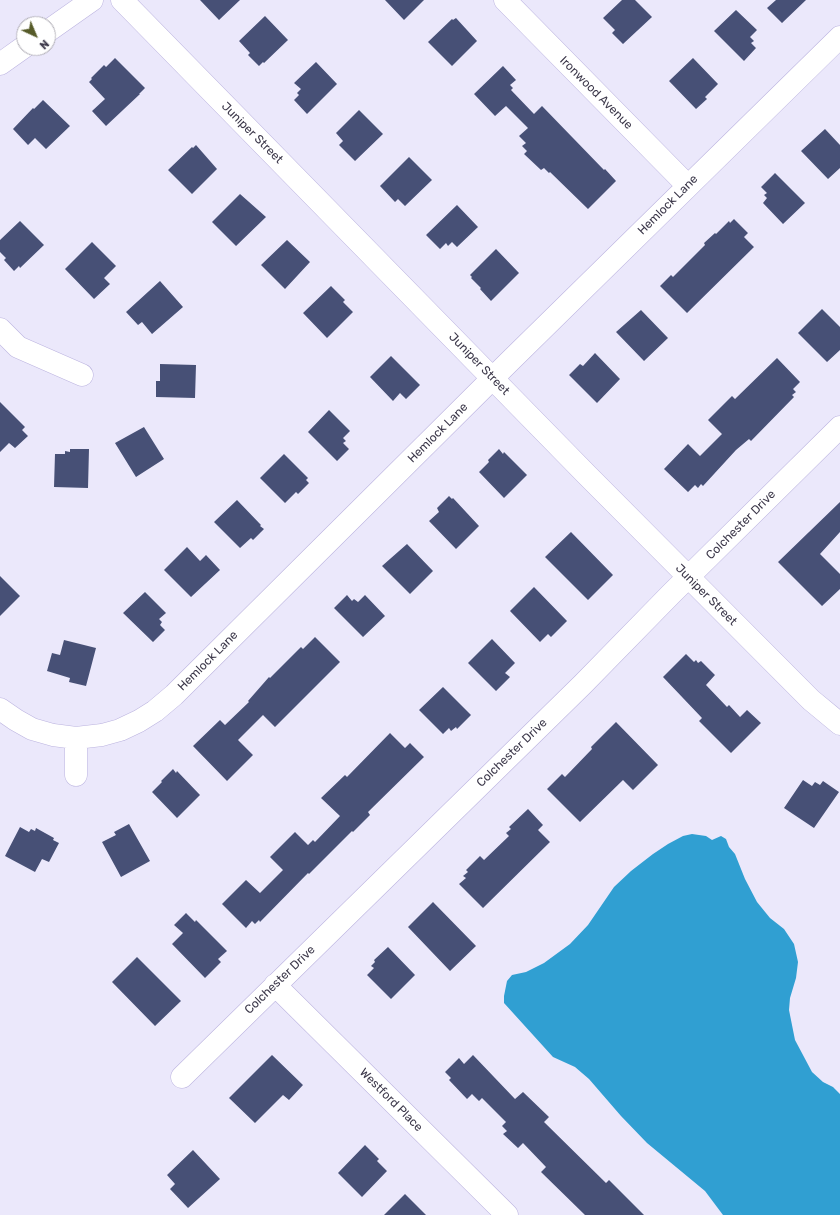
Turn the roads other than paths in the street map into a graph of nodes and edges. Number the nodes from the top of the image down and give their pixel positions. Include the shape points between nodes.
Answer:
1 (92, 0) edge
2 (122, 0) edge
3 (505, 0) edge
4 (56, 25) edge
5 (840, 37) edge
6 (16, 53) edge
7 (0, 64) edge
8 (688, 186) junction
9 (0, 329) edge
10 (82, 375) dead end
11 (494, 378) junction
12 (840, 428) edge
13 (689, 577) junction
14 (0, 709) edge
15 (840, 724) edge
16 (76, 738) junction
17 (76, 775) dead end
18 (275, 985) junction
19 (182, 1077) dead end
20 (506, 1215) edge

1 - 4 street
2 - 11 street, Juniper Street
3 - 8 street, Ironwood Avenue
5 - 8 street, Hemlock Lane
6 - 7 street
8 - 11 street, Hemlock Lane
9 - 10 street via 18,347
11 - 13 street, Juniper Street
11 - 16 street, Hemlock Lane via 164,704 147,717 120,730
12 - 13 street, Colchester Drive
13 - 15 street, Juniper Street via 811,700
13 - 18 street, Colchester Drive
14 - 16 street, Hemlock Lane via 32,729
16 - 17 street
18 - 19 street, Colchester Drive
18 - 20 street, Westford Place

